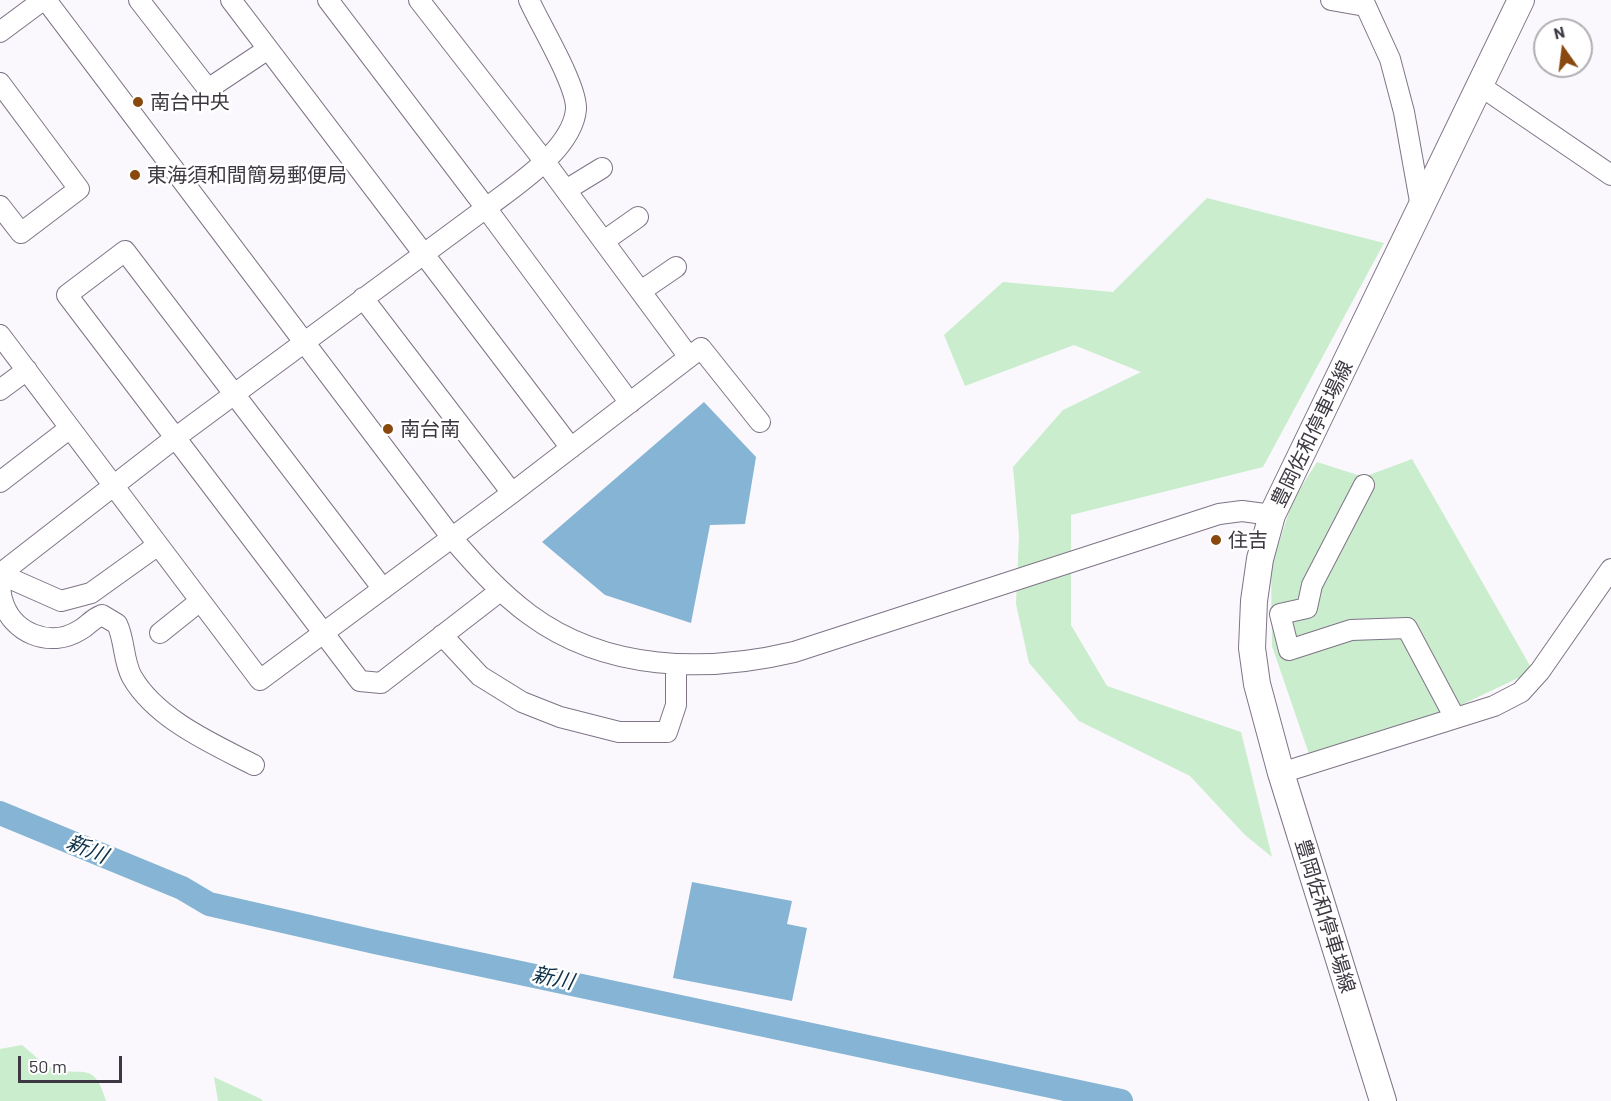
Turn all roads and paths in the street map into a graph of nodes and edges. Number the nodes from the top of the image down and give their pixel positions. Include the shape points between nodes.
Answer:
1 (44, 0) edge
2 (139, 0) edge
3 (231, 0) edge
4 (328, 0) edge
5 (419, 0) edge
6 (530, 0) edge
7 (1331, 0) edge
8 (1521, 0) edge
9 (1364, 3) edge
10 (0, 32) edge
11 (268, 49) junction
12 (0, 83) edge
13 (1479, 85) junction
14 (545, 162) junction
15 (602, 168) dead end
16 (1611, 175) edge
17 (566, 190) junction
18 (0, 206) edge
19 (1421, 207) junction
20 (486, 208) junction
21 (638, 217) dead end
22 (604, 242) junction
23 (423, 254) junction
24 (676, 267) dead end
25 (641, 291) junction
26 (363, 298) junction
27 (0, 334) edge
28 (304, 342) junction
29 (689, 357) junction
30 (27, 370) junction
31 (0, 390) edge
32 (234, 394) junction
33 (630, 403) junction
34 (760, 422) dead end
35 (70, 428) junction
36 (175, 438) junction
37 (571, 448) junction
38 (0, 482) edge
39 (1364, 485) dead end
40 (114, 486) junction
41 (513, 492) junction
42 (1272, 515) junction
43 (452, 538) junction
44 (158, 545) junction
45 (1611, 570) edge
46 (0, 575) edge
47 (383, 589) junction
48 (500, 591) junction
49 (201, 602) junction
50 (160, 633) dead end
51 (322, 634) junction
52 (442, 635) junction
53 (676, 665) junction
54 (1455, 718) junction
55 (254, 765) dead end
56 (1281, 773) junction
57 (1383, 1101) edge

1 - 10 street
1 - 28 street
2 - 11 street via 208,89
3 - 11 street
4 - 20 street
5 - 14 street
6 - 14 street via 568,79 576,108 571,128
7 - 9 street
8 - 13 main road, 豊岡佐和停車場線
9 - 19 street via 1390,59
11 - 23 street
12 - 18 street via 79,189 21,233
13 - 16 street
13 - 19 main road, 豊岡佐和停車場線
14 - 17 street
14 - 20 street
15 - 17 street
17 - 22 street
19 - 42 main road, 豊岡佐和停車場線
20 - 23 street
20 - 33 street
21 - 22 street
22 - 25 street
23 - 26 street
23 - 37 street
24 - 25 street
25 - 29 street
26 - 28 street
26 - 41 street
27 - 30 street
28 - 32 street
28 - 43 street
29 - 33 street
29 - 34 street via 701,348
30 - 31 street
30 - 35 street
32 - 36 street
32 - 36 street via 125,250 67,295
32 - 47 street
33 - 37 street
35 - 38 street
35 - 40 street
36 - 40 street
36 - 51 street
37 - 41 street
39 - 54 street via 1312,585 1307,608 1280,614 1289,650 1352,630 1407,628
40 - 44 street
40 - 46 street
41 - 43 street
42 - 53 street via 1242,511 1219,514 794,652 721,666
42 - 56 main road, 豊岡佐和停車場線 via 1258,570 1252,648 1261,704
43 - 47 street
43 - 48 street
44 - 46 street via 91,593 61,601
44 - 49 street
45 - 54 street via 1521,692 1494,706
46 - 55 street via 2,599 15,624 35,636 51,640 81,630 102,615 117,624 132,676 153,702 192,734
47 - 51 street
48 - 52 street
48 - 53 street via 564,636 639,660
49 - 50 street
49 - 51 street via 260,680
51 - 52 street via 360,681 381,683
52 - 53 street via 480,676 522,702 560,717 619,732 667,732 676,705
54 - 56 street
56 - 57 main road, 豊岡佐和停車場線

